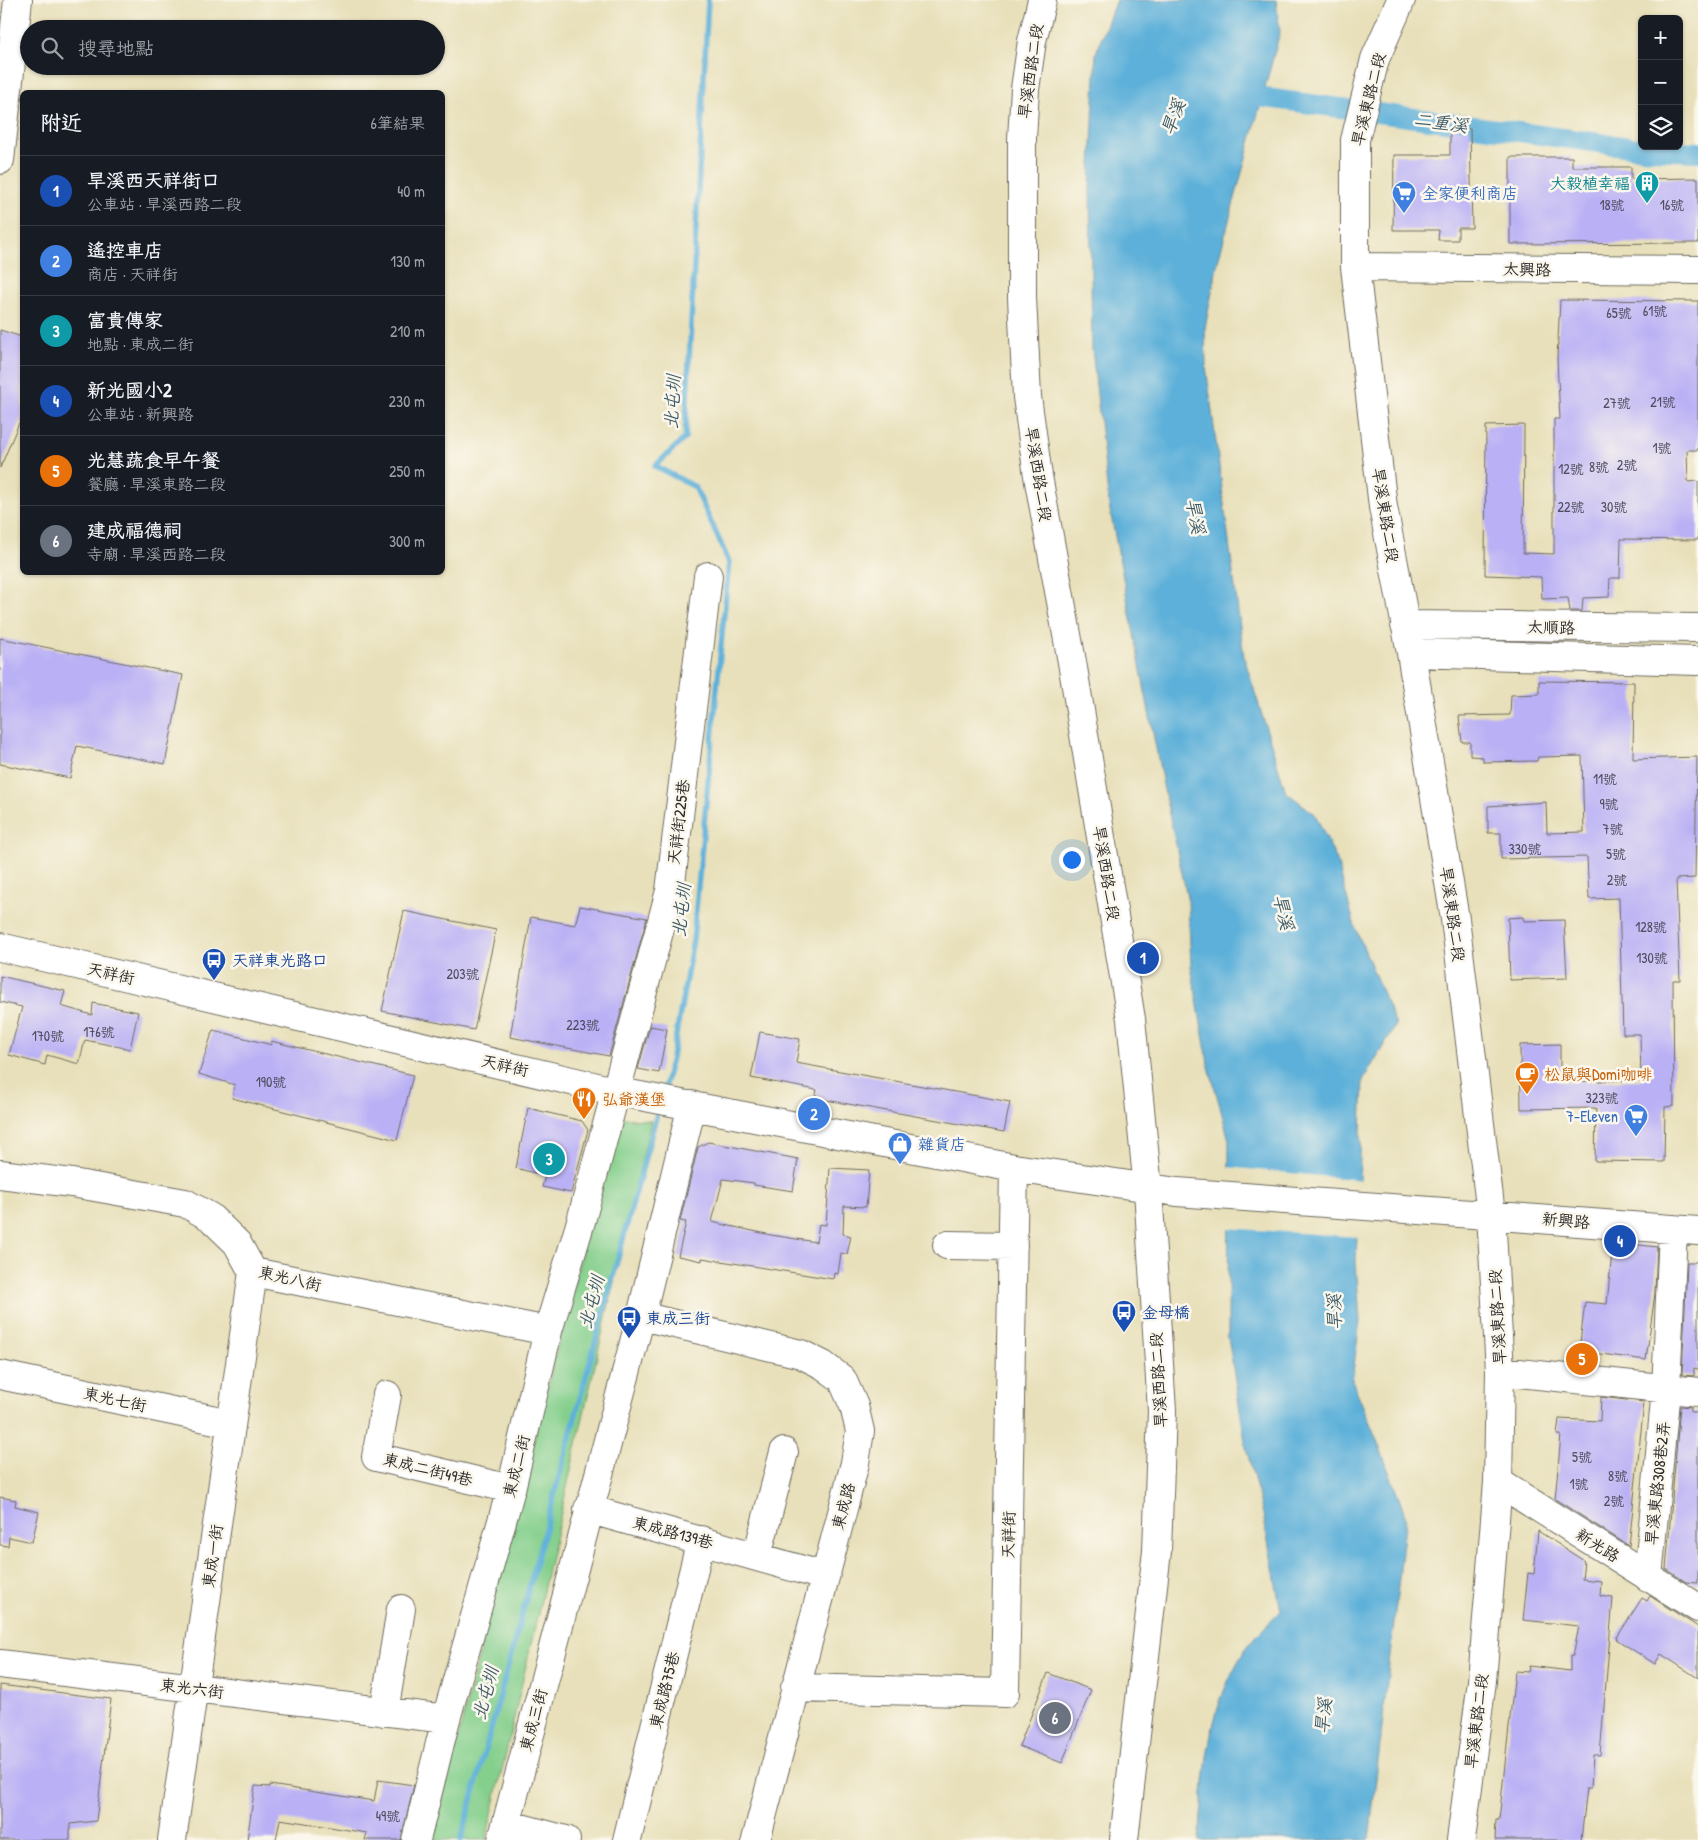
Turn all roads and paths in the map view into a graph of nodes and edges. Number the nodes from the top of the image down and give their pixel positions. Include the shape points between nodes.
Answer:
1 (18, 0) edge
2 (1042, 0) edge
3 (1401, 0) edge
4 (0, 160) edge
5 (1355, 267) junction
6 (1698, 270) edge
7 (708, 576) dead end
8 (1405, 624) junction
9 (1698, 628) edge
10 (1411, 653) junction
11 (1698, 661) edge
12 (0, 947) edge
13 (614, 1091) junction
14 (692, 1106) junction
15 (1014, 1168) junction
16 (0, 1174) edge
17 (1148, 1189) junction
18 (1463, 1213) joint
19 (1491, 1214) junction
20 (1685, 1230) edge
21 (947, 1245) dead end
22 (1013, 1246) junction
23 (253, 1272) junction
24 (641, 1316) junction
25 (548, 1331) junction
26 (1500, 1371) junction
27 (0, 1375) edge
28 (1666, 1390) junction
29 (1698, 1392) edge
30 (386, 1395) dead end
31 (230, 1423) junction
32 (784, 1452) dead end
33 (1498, 1482) junction
34 (511, 1489) junction
35 (588, 1509) junction
36 (701, 1540) junction
37 (757, 1556) junction
38 (824, 1576) junction
39 (1648, 1577) junction
40 (1698, 1608) edge
41 (401, 1609) dead end
42 (0, 1664) edge
43 (795, 1688) junction
44 (193, 1689) junction
45 (384, 1712) junction
46 (446, 1719) junction
47 (504, 1832) edge
48 (172, 1840) edge
49 (416, 1840) edge
50 (566, 1840) edge
51 (626, 1840) edge
52 (756, 1840) edge
53 (1124, 1840) edge
54 (1461, 1840) edge

1 - 4 street
2 - 17 street, 旱溪西路二段 via 1032,41 1022,138 1022,298 1027,398 1131,1020
3 - 5 street, 旱溪東路二段 via 1375,59 1355,140
5 - 6 street, 太興路
5 - 8 street, 旱溪東路二段 via 1383,507
7 - 13 street, 天祥街225巷 via 670,891
8 - 9 street, 太順路
8 - 10 street, 旱溪東路二段
10 - 11 street, 太順路
10 - 19 street, 旱溪東路二段 via 1455,918
12 - 13 street, 天祥街
13 - 14 street, 天祥街
13 - 25 street, 東成二街 via 581,1221
14 - 15 street, 天祥街
14 - 24 street, 東成三街
15 - 17 street, 天祥街
15 - 22 street, 天祥街
16 - 23 street, 東光八街 via 186,1203 210,1217 238,1243
17 - 18 street, 天祥街
17 - 53 street, 旱溪西路二段 via 1162,1411 1161,1480 1157,1551
18 - 19 street, 新興路
19 - 20 street, 新興路
19 - 26 street, 旱溪東路二段
20 - 28 street, 旱溪東路308巷2弄
21 - 22 street
22 - 43 street, 天祥街 via 1005,1693
23 - 25 street, 東光八街
23 - 31 street, 東成一街
24 - 35 street, 東成三街
24 - 38 street, 東成路 via 801,1354 842,1379 854,1406 860,1431 855,1463
25 - 34 street, 東成二街
26 - 28 street
26 - 33 street, 旱溪東路二段
27 - 31 street, 東光七街
28 - 29 street
28 - 39 street, 旱溪東路308巷2弄
30 - 34 street, 東成二街49巷 via 376,1457
31 - 44 street, 東成一街
32 - 37 street
33 - 39 street, 新光路
33 - 54 street, 旱溪東路二段 via 1482,1681
34 - 46 street, 東成二街
35 - 36 street, 東成路139巷
35 - 47 street, 東成三街
36 - 37 street, 東成路139巷
36 - 51 street, 東成路75巷
37 - 38 street, 東成路139巷
38 - 43 street, 東成路
39 - 40 street, 新光路
41 - 45 street
42 - 44 street, 東光六街
43 - 52 street, 東成路
44 - 45 street, 東光六街
44 - 48 street, 東成一街
45 - 46 street, 東光六街
46 - 49 street, 東成二街
47 - 50 street

